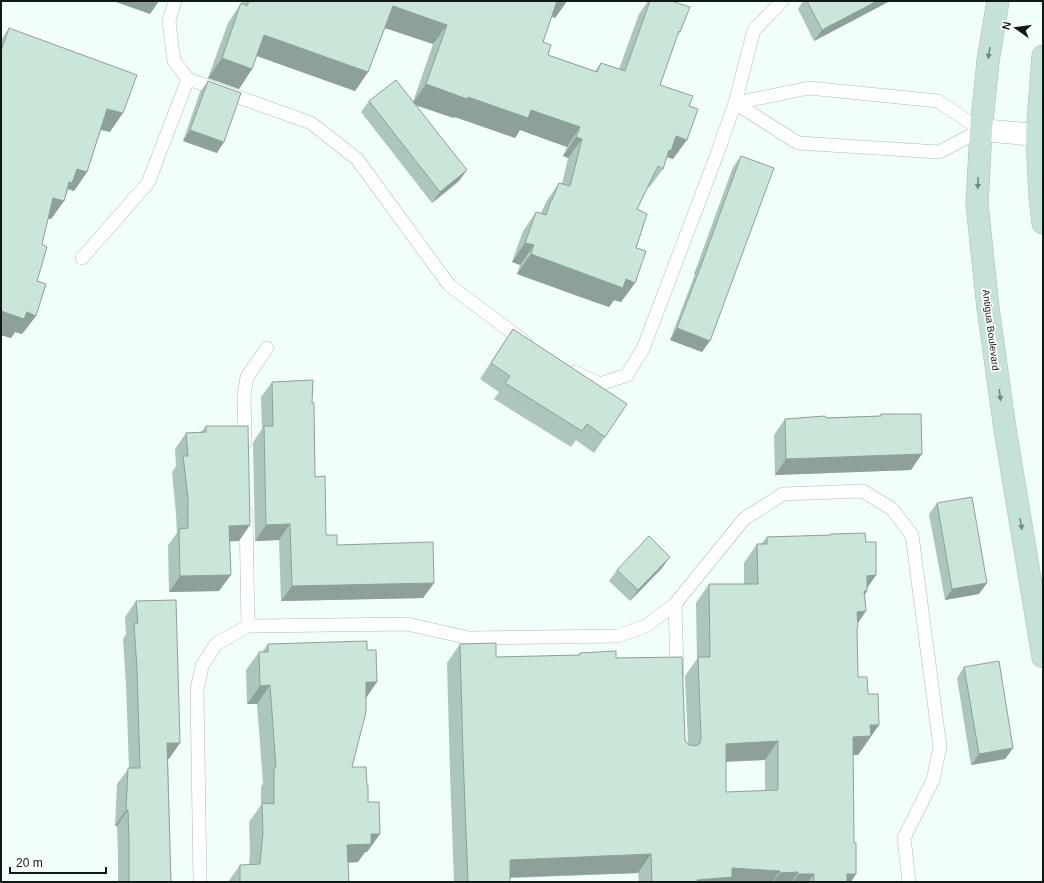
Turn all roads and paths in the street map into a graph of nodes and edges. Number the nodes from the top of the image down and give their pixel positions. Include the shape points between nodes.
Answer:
1 (175, 1) edge
2 (782, 1) edge
3 (998, 1) edge
4 (1043, 56) edge
5 (188, 79) junction
6 (735, 103) junction
7 (981, 130) junction
8 (1040, 135) edge
9 (1043, 223) edge
10 (82, 258) dead end
11 (267, 348) dead end
12 (533, 348) edge
13 (565, 368) edge
14 (245, 458) edge
15 (246, 498) edge
16 (675, 604) junction
17 (248, 626) junction
18 (1043, 657) edge
19 (678, 688) edge
20 (200, 882) edge
21 (909, 882) edge

1 - 5 lane via 169,21 174,61
2 - 6 lane via 754,30
3 -> 7 main road, Antigua Boulevard via 988,61
4 - 8 main road
5 - 10 lane via 148,183
5 - 12 lane via 311,123 357,160 449,285
6 - 7 lane via 809,88 938,101
6 - 7 lane via 798,143 939,152
6 - 13 lane via 642,350 627,375 600,384
7 - 8 street
7 -> 18 main road, Antigua Boulevard via 977,204 988,308 1005,429
8 - 9 main road via 1040,197
11 - 14 lane via 247,378 244,395
15 - 17 lane
16 - 17 lane via 646,626 617,636 469,638 407,624
16 - 19 lane
16 - 21 lane via 744,519 783,494 863,491 892,509 912,535 940,747 933,780 904,838
17 - 20 lane via 216,644 202,666 197,690

